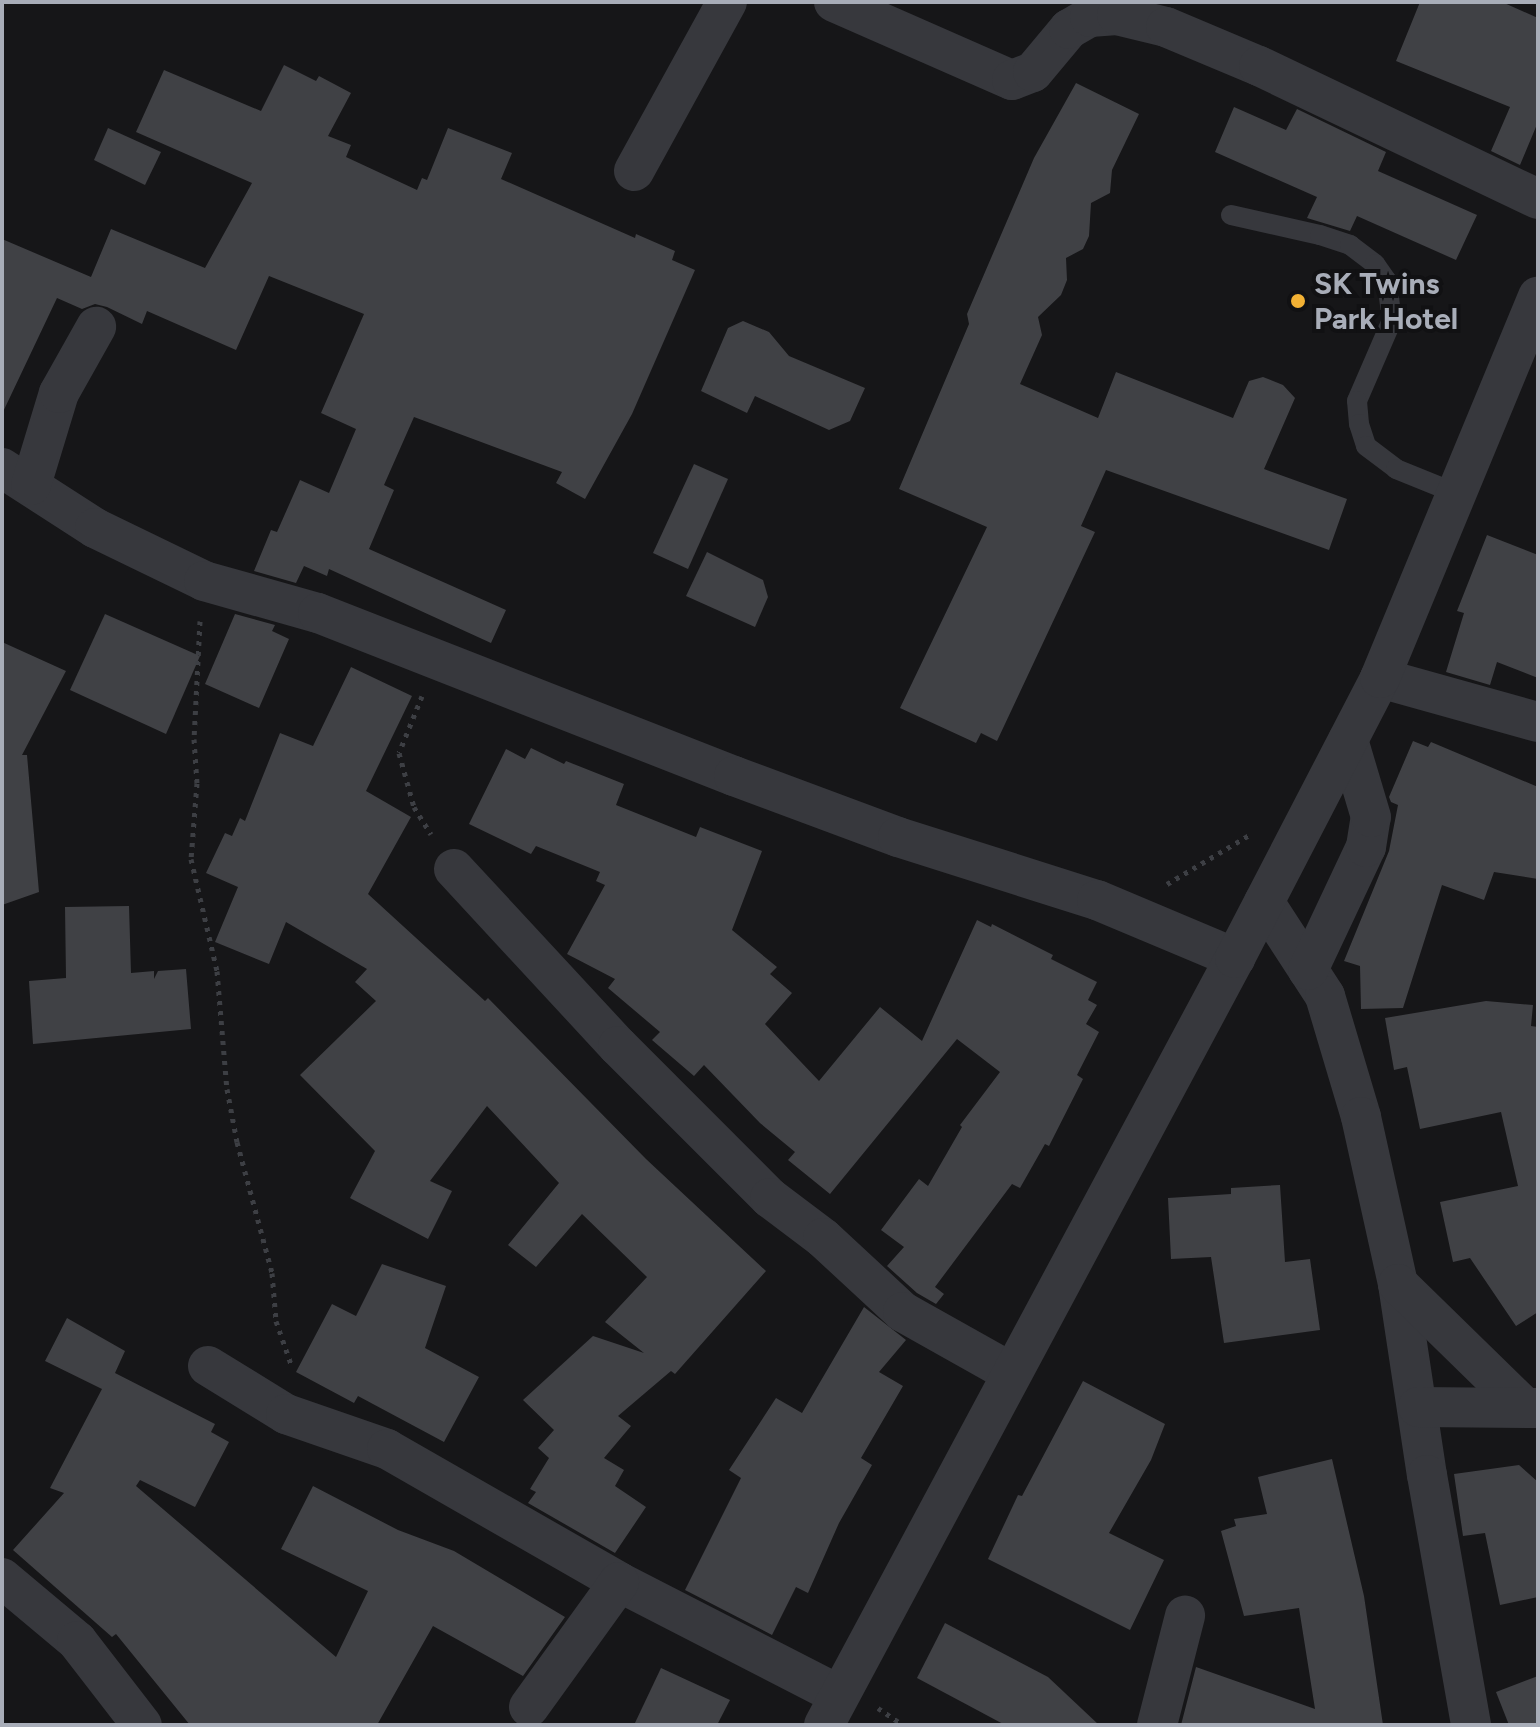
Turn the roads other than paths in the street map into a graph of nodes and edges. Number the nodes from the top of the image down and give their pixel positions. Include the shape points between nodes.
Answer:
1 (727, 2) edge
2 (834, 2) edge
3 (634, 171) dead end
4 (1538, 199) edge
5 (1231, 215) dead end
6 (1538, 296) edge
7 (96, 327) dead end
8 (17, 476) edge
9 (1455, 493) junction
10 (1380, 678) junction
11 (1538, 722) edge
12 (1348, 740) junction
13 (454, 869) road end
14 (1264, 902) junction
15 (1235, 958) junction
16 (1308, 970) junction
17 (1398, 1284) junction
18 (208, 1366) dead end
19 (1010, 1372) junction
20 (1418, 1407) junction
21 (1531, 1408) edge
22 (2, 1578) edge
23 (619, 1582) junction
24 (1185, 1616) dead end
25 (529, 1707) dead end
26 (831, 1710) edge
27 (142, 1725) edge
28 (1157, 1725) edge
29 (1471, 1725) edge

1 - 3 street
2 - 4 street via 1012,80 1033,72 1069,29 1090,17 1117,15 1166,27
5 - 9 lane via 1350,245 1375,264 1387,281 1392,320 1357,401 1366,446 1396,469
6 - 9 street
7 - 8 street
8 - 15 street via 95,528 204,581 318,613 898,837 1097,900
9 - 10 street
10 - 11 street
10 - 12 street
12 - 14 street
12 - 16 street via 1368,805 1369,832
13 - 19 street via 618,1046 770,1198 823,1238 903,1312
14 - 15 street
14 - 16 street
15 - 19 street
16 - 17 street via 1335,1020
17 - 20 street
17 - 21 street
18 - 23 street via 286,1414 387,1449
19 - 26 street
20 - 21 street
20 - 29 street
22 - 27 street via 77,1641
23 - 25 street
23 - 26 street
24 - 28 street

